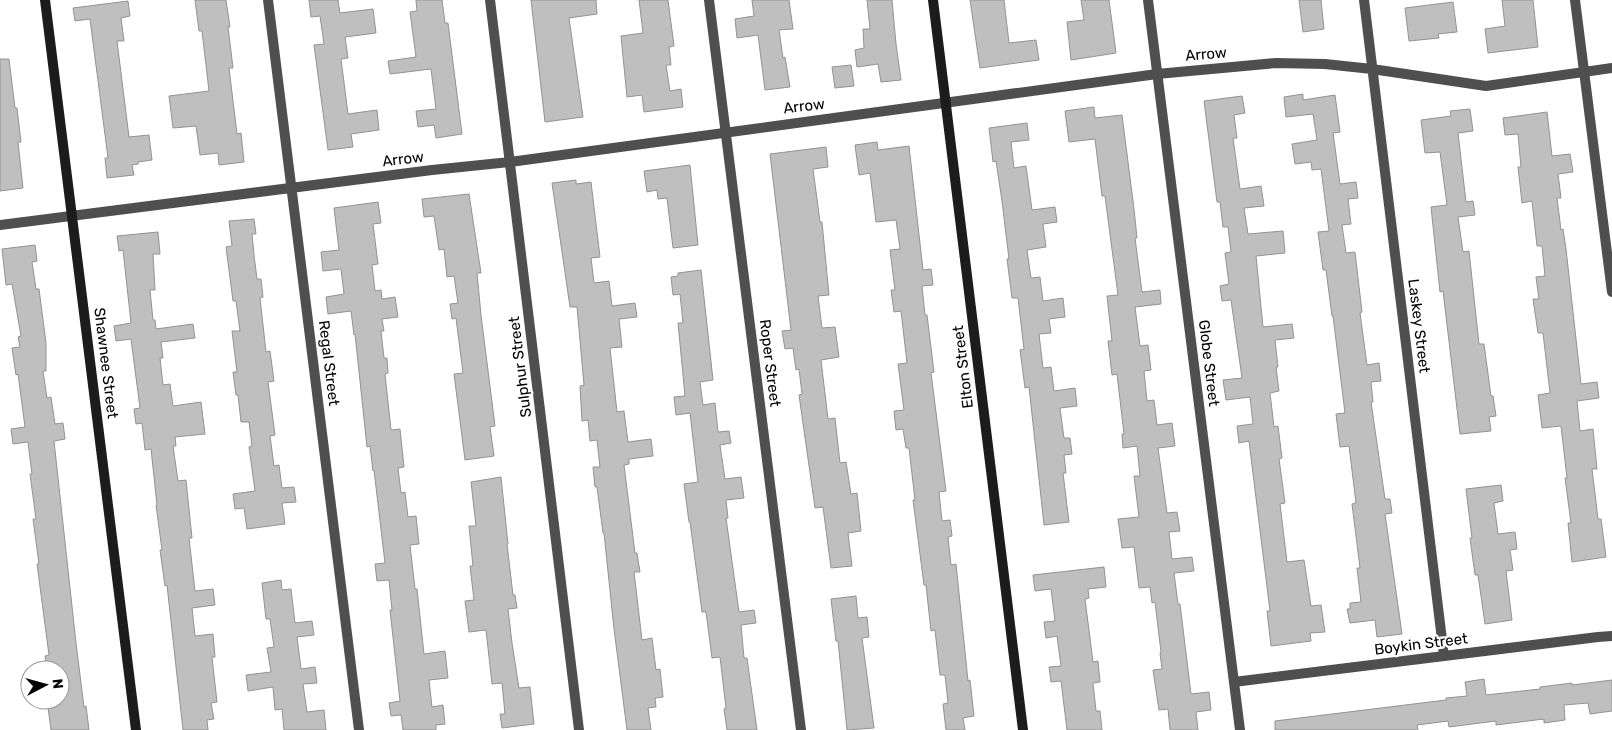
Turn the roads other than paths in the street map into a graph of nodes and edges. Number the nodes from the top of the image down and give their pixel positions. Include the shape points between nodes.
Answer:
1 (45, 0) edge
2 (268, 0) edge
3 (490, 0) edge
4 (709, 0) edge
5 (933, 0) edge
6 (1148, 0) edge
7 (1364, 0) edge
8 (1575, 0) edge
9 (1372, 68) junction
10 (1612, 68) edge
11 (1584, 71) junction
12 (1157, 74) junction
13 (946, 103) junction
14 (725, 131) junction
15 (510, 162) junction
16 (292, 188) junction
17 (72, 216) junction
18 (0, 225) edge
19 (1612, 292) edge
20 (1612, 636) edge
21 (1444, 656) junction
22 (1234, 682) junction
23 (136, 730) edge
24 (359, 730) edge
25 (578, 730) edge
26 (801, 730) edge
27 (1023, 730) edge
28 (1240, 730) edge

1 - 17 street, Shawnee Street
2 - 16 street, Regal Street
3 - 15 street, Sulphur Street
4 - 14 street, Roper Street
5 - 13 street, Elton Street
6 - 12 street, Globe Street
7 - 9 street, Laskey Street
8 - 11 street
9 - 11 street, Arrow via 1486,86
9 - 12 street, Arrow via 1276,63
9 - 21 street, Laskey Street
10 - 11 street, Arrow
11 - 19 street
12 - 13 street, Arrow
12 - 22 street, Globe Street
13 - 14 street, Arrow
13 - 27 street, Elton Street
14 - 15 street, Arrow
14 - 26 street, Roper Street
15 - 16 street, Arrow
15 - 25 street, Sulphur Street
16 - 17 street, Arrow
16 - 24 street, Regal Street
17 - 18 street, Arrow
17 - 23 street, Shawnee Street
20 - 21 street, Boykin Street
21 - 22 street, Boykin Street
22 - 28 street, Globe Street

